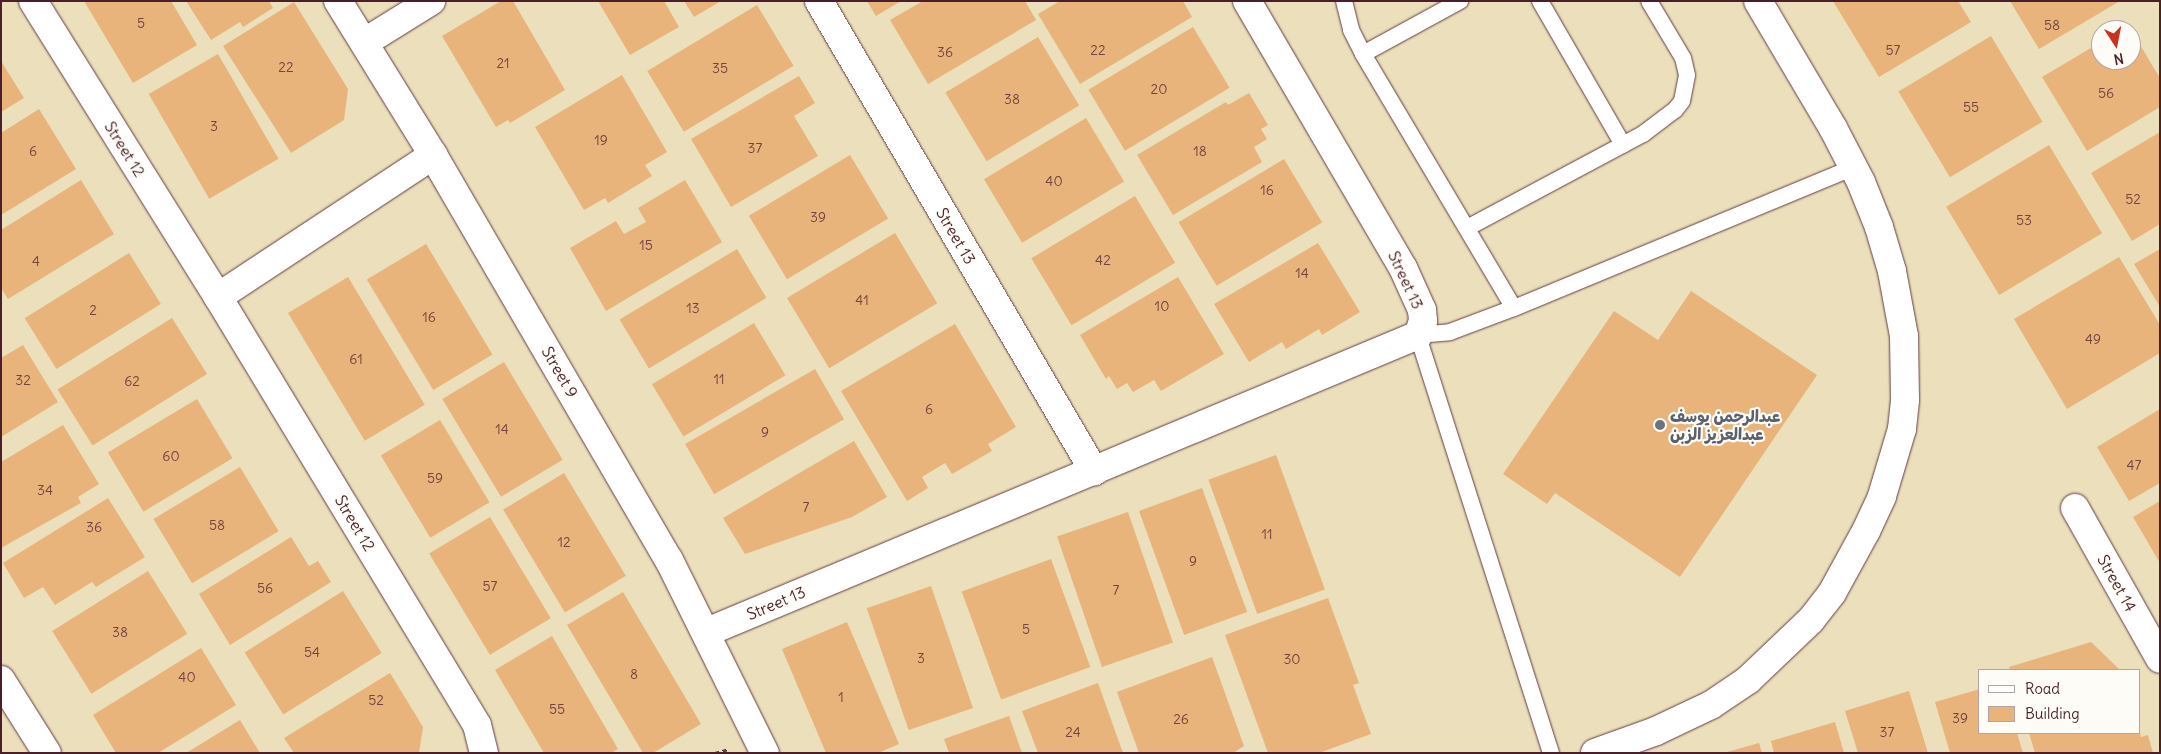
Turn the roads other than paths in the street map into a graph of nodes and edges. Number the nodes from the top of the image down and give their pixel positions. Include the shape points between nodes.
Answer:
1 (33, 1) edge
2 (338, 1) edge
3 (431, 1) edge
4 (819, 1) edge
5 (1247, 1) edge
6 (1344, 1) edge
7 (1460, 1) edge
8 (1540, 1) edge
9 (1649, 1) edge
10 (1758, 1) edge
11 (365, 42) junction
12 (1363, 54) junction
13 (1623, 145) junction
14 (433, 155) junction
15 (1854, 167) junction
16 (1467, 228) junction
17 (218, 297) junction
18 (1514, 308) junction
19 (1418, 335) junction
20 (1094, 471) junction
21 (2075, 508) dead end
22 (707, 632) junction
23 (2160, 659) edge
24 (1, 680) edge
25 (47, 753) edge
26 (484, 753) edge
27 (765, 753) edge
28 (1552, 753) edge
29 (1595, 753) edge

1 - 17 street, Street 12
2 - 11 street, Street 9
3 - 11 street
4 - 20 street, Street 13
5 - 19 street, Street 13 via 1403,268 1422,310 1423,321
6 - 12 lane via 1351,30
7 - 12 lane
8 - 13 lane
9 - 13 lane via 1683,58 1687,75 1685,90 1682,101 1661,123
10 - 15 street
11 - 14 street, Street 9
12 - 16 lane
13 - 16 lane
14 - 17 street
14 - 22 street, Street 9 via 670,560
15 - 18 lane
15 - 29 street via 1879,227 1892,271 1904,336 1906,390 1902,429 1882,496 1832,593 1778,654 1748,680 1711,705 1656,731
16 - 18 lane
17 - 26 street, Street 12 via 477,725
18 - 19 lane via 1450,332
19 - 20 street, Street 13
19 - 28 lane
20 - 22 street, Street 13
21 - 23 street, Street 14
22 - 27 street, Street 9
24 - 25 street

